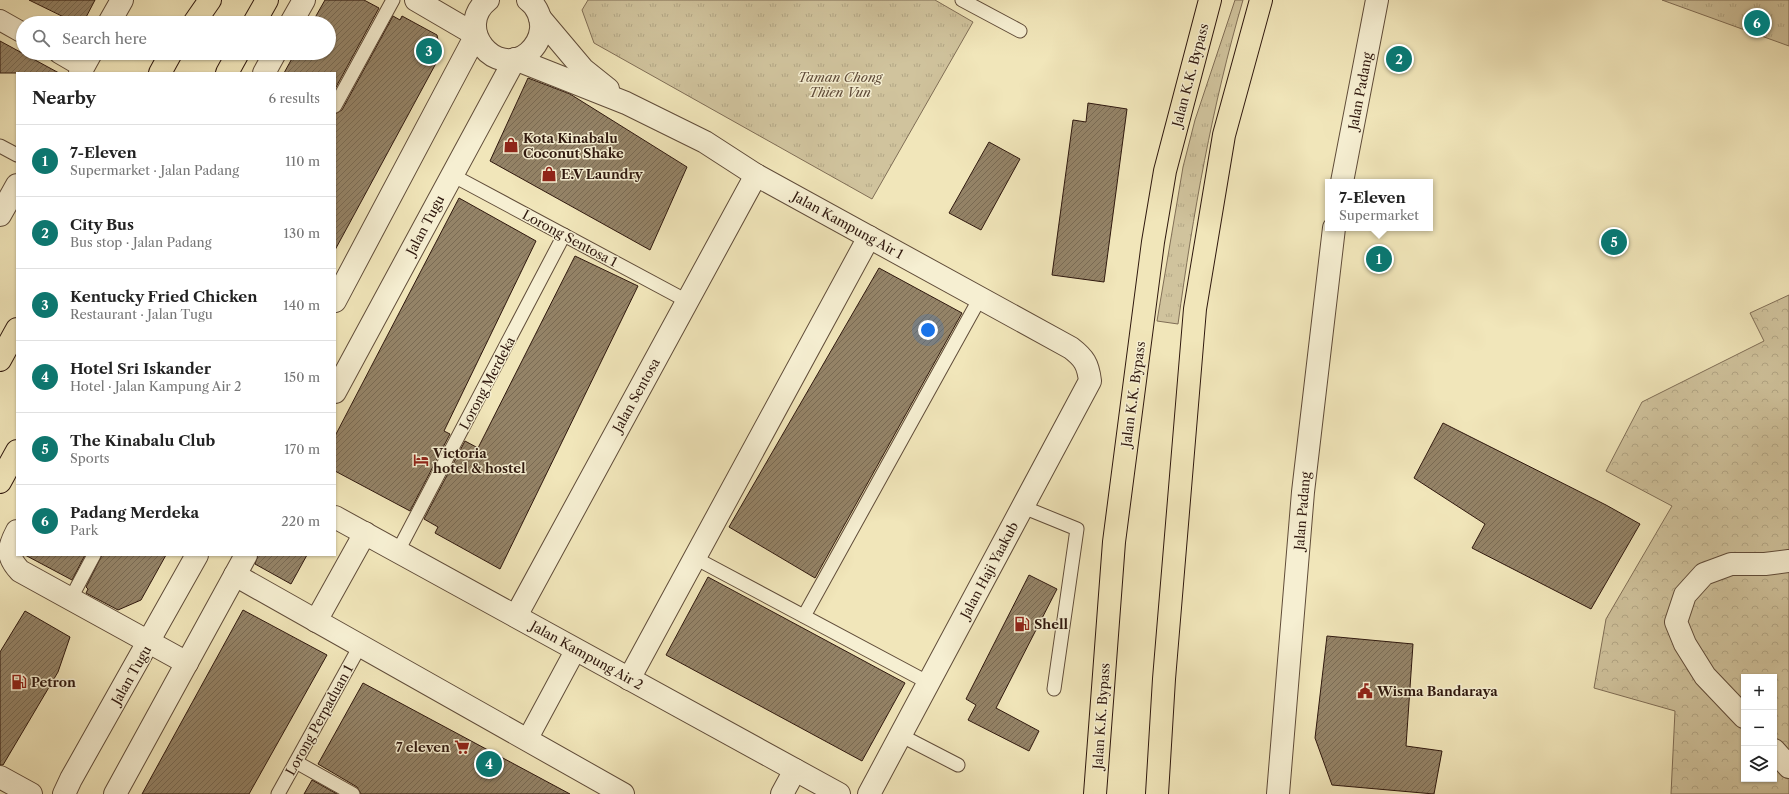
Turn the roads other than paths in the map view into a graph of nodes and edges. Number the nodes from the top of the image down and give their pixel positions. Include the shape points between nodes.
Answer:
1 (122, 0) edge
2 (200, 0) edge
3 (210, 0) edge
4 (267, 0) edge
5 (304, 0) edge
6 (393, 0) edge
7 (416, 0) edge
8 (488, 0) edge
9 (528, 0) edge
10 (962, 0) edge
11 (1210, 0) edge
12 (1261, 0) edge
13 (1377, 0) edge
14 (545, 9) edge
15 (113, 16) edge
16 (192, 16) edge
17 (199, 16) edge
18 (258, 16) edge
19 (296, 16) edge
20 (0, 20) edge
21 (16, 29) edge
22 (1020, 31) dead end
23 (476, 35) junction
24 (516, 59) junction
25 (76, 60) edge
26 (234, 60) edge
27 (271, 60) edge
28 (85, 64) edge
29 (228, 72) edge
30 (265, 72) edge
31 (626, 103) junction
32 (336, 104) edge
33 (0, 146) edge
34 (16, 154) edge
35 (452, 175) junction
36 (756, 175) junction
37 (1343, 179) edge
38 (16, 187) edge
39 (0, 215) edge
40 (1334, 231) edge
41 (564, 235) junction
42 (869, 237) junction
43 (980, 298) junction
44 (336, 299) edge
45 (687, 301) junction
46 (16, 331) edge
47 (1071, 348) joint
48 (0, 360) edge
49 (336, 390) edge
50 (16, 453) edge
51 (0, 482) edge
52 (1023, 507) junction
53 (336, 518) edge
54 (16, 533) edge
55 (365, 533) junction
56 (398, 551) junction
57 (93, 556) edge
58 (196, 556) edge
59 (245, 556) edge
60 (695, 558) junction
61 (1789, 561) edge
62 (235, 576) junction
63 (71, 598) junction
64 (516, 616) junction
65 (804, 616) junction
66 (316, 621) junction
67 (149, 642) junction
68 (360, 646) junction
69 (576, 649) junction
70 (187, 663) junction
71 (630, 678) junction
72 (928, 683) junction
73 (1054, 689) dead end
74 (1741, 714) edge
75 (900, 736) junction
76 (527, 740) junction
77 (1777, 753) edge
78 (296, 762) junction
79 (958, 765) dead end
80 (1789, 767) edge
81 (795, 770) junction
82 (0, 777) edge
83 (31, 794) edge
84 (64, 794) edge
85 (115, 794) edge
86 (278, 794) edge
87 (353, 794) edge
88 (623, 794) edge
89 (782, 794) edge
90 (839, 794) edge
91 (869, 794) edge
92 (1095, 794) edge
93 (1157, 794) edge
94 (1278, 794) edge

1 - 15 street
2 - 16 main road
3 - 17 main road
4 - 18 main road
5 - 19 street
6 - 32 lane
7 - 23 street
8 - 23 street via 477,16
9 - 14 street, Jalan Kampung Air 1 via 537,10
10 - 22 lane
11 - 92 main road, Jalan K.K. Bypass via 1165,171 1153,242 1114,542
12 - 93 main road via 1224,135 1195,309 1165,663
13 - 37 street, Jalan Padang
14 - 24 street via 534,48
14 - 31 street, Jalan Kampung Air 1 via 583,69
20 - 21 street
23 - 24 street, Jalan Kampung Air 1 via 483,48 495,57 505,60
23 - 44 street
24 - 31 street, Jalan Kampung Air 1
24 - 35 street, Jalan Tugu
25 - 28 street
26 - 29 main road
27 - 30 street
31 - 36 street, Jalan Kampung Air 1 via 705,142
33 - 34 lane
35 - 41 lane, Lorong Sentosa 1
35 - 49 street, Jalan Tugu
36 - 42 street, Jalan Kampung Air 1
36 - 45 street, Jalan Sentosa
38 - 39 street
40 - 94 street, Jalan Padang via 1303,492
41 - 45 lane, Lorong Sentosa 1
41 - 56 lane, Lorong Merdeka
42 - 43 street, Jalan Kampung Air 1
42 - 60 street
43 - 47 street, Jalan Kampung Air 1
43 - 65 lane
45 - 64 street, Jalan Sentosa
46 - 48 main road
47 - 52 street, Jalan Haji Yaakub via 1082,357 1088,368 1090,381
50 - 51 main road
52 - 72 street, Jalan Haji Yaakub
52 - 73 lane via 1077,529
53 - 55 street, Jalan Kampung Air 2
54 - 63 street via 9,549 13,563 20,571
55 - 56 street, Jalan Kampung Air 2
55 - 66 street
56 - 64 street, Jalan Kampung Air 2
57 - 63 lane
58 - 67 street, Jalan Tugu
59 - 62 street
60 - 65 lane
60 - 71 street
61 - 74 street via 1731,564 1704,574 1685,595 1676,622 1685,644 1705,676
62 - 66 street
62 - 70 street
63 - 67 street
64 - 69 street, Jalan Kampung Air 2
65 - 72 lane
66 - 68 street
67 - 70 street
67 - 84 street, Jalan Tugu
68 - 76 street
68 - 78 lane, Lorong Perpaduan 1
69 - 71 street, Jalan Kampung Air 2
69 - 76 street
70 - 85 street
71 - 81 street, Jalan Kampung Air 2
72 - 75 street, Jalan Haji Yaakub
75 - 79 lane
75 - 91 street, Jalan Haji Yaakub
76 - 88 street
77 - 80 street
78 - 86 lane, Lorong Perpaduan 1
78 - 87 lane
81 - 89 street
81 - 90 street, Jalan Kampung Air 2
82 - 83 street

